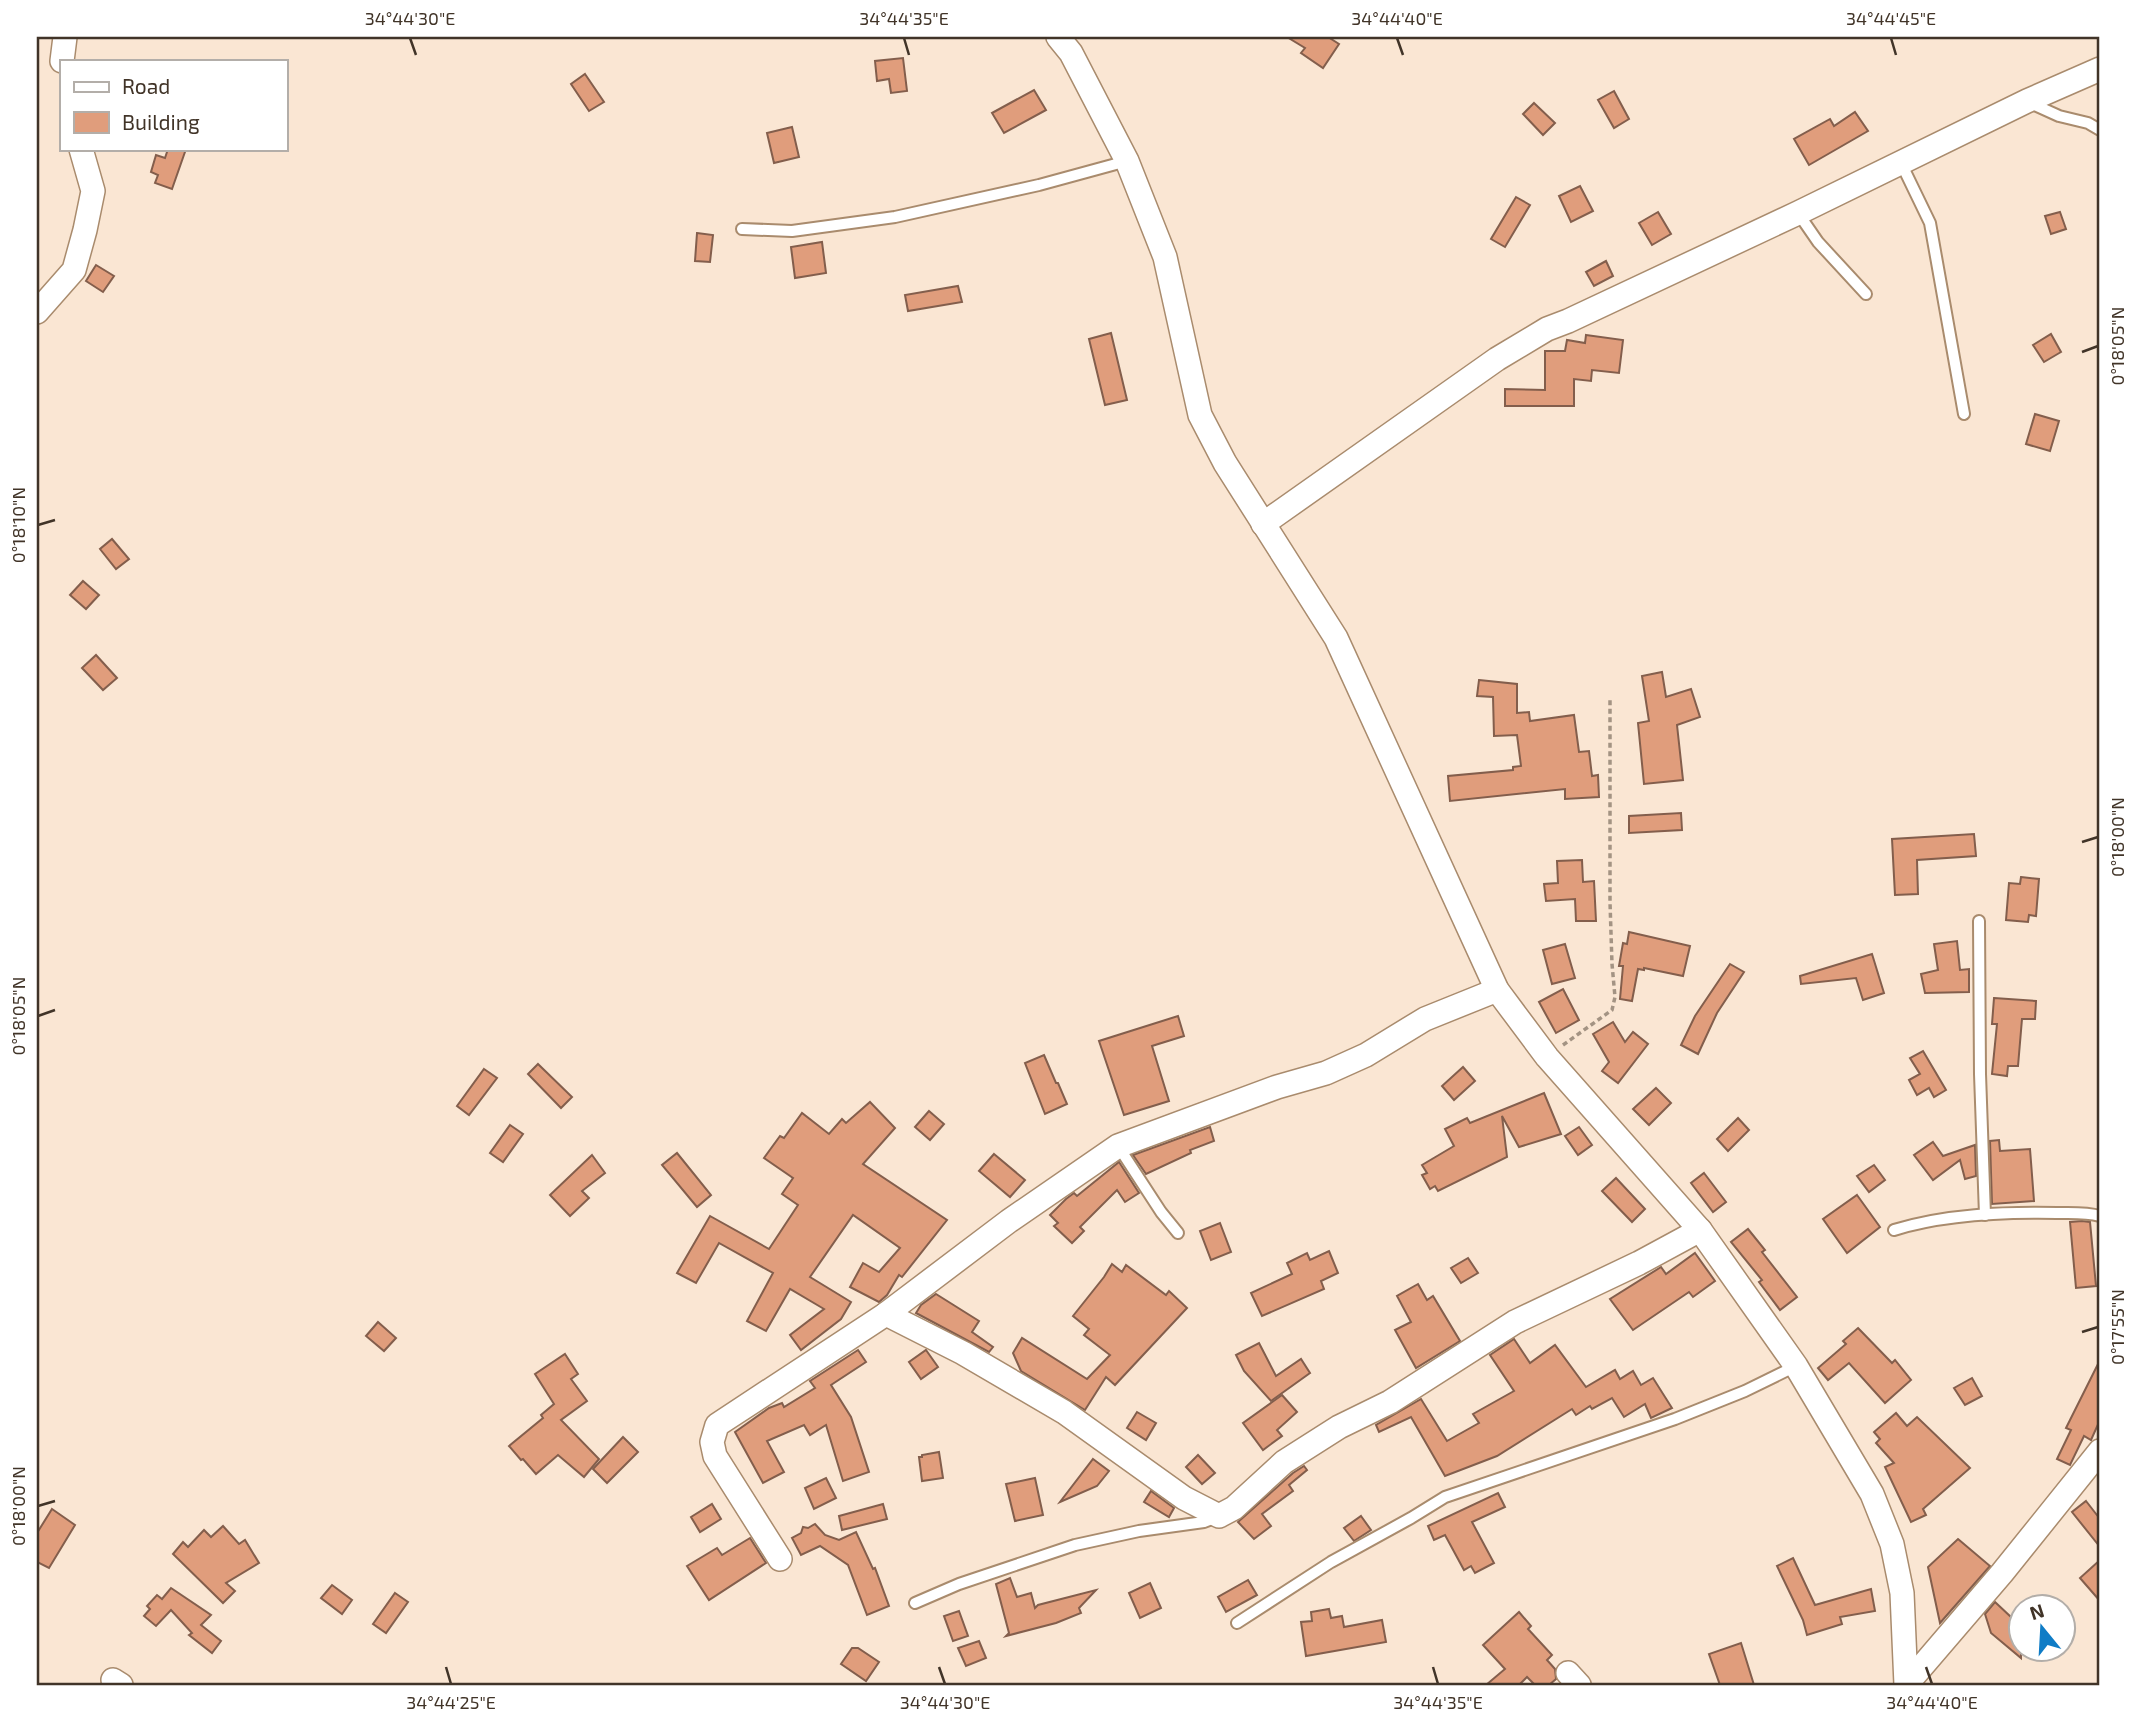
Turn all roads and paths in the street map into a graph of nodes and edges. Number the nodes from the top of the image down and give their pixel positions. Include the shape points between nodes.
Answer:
1 (65, 37) edge
2 (1058, 37) edge
3 (62, 60) edge
4 (2100, 69) edge
5 (2027, 102) junction
6 (2100, 130) edge
7 (82, 150) edge
8 (1127, 161) junction
9 (1901, 163) junction
10 (1798, 213) junction
11 (741, 229) dead end
12 (1866, 294) dead end
13 (37, 312) edge
14 (1964, 414) dead end
15 (1263, 524) junction
16 (1610, 698) dead end
17 (1979, 921) dead end
18 (1497, 990) junction
19 (1547, 1057) junction
20 (1118, 1146) junction
21 (1985, 1215) junction
22 (2100, 1216) edge
23 (1700, 1230) junction
24 (1894, 1230) dead end
25 (1178, 1234) dead end
26 (886, 1314) junction
27 (1796, 1366) junction
28 (2100, 1451) edge
29 (2092, 1471) edge
30 (1219, 1516) junction
31 (780, 1559) dead end
32 (915, 1603) dead end
33 (1237, 1623) dead end
34 (1906, 1685) edge

1 - 3 street
2 - 8 street via 1071,53
4 - 5 street
5 - 6 lane
5 - 9 street
7 - 13 street via 93,191 74,270
8 - 11 lane via 895,217 792,231
8 - 15 street via 1165,257 1199,415
9 - 10 street
9 - 14 lane via 1930,223
10 - 12 lane
10 - 15 street via 1547,329 1497,359
15 - 18 street via 1336,638
16 - 19 path via 1615,997 1612,1010
17 - 21 lane
18 - 19 street
18 - 20 street via 1425,1019 1326,1073
19 - 23 street
20 - 25 lane
20 - 26 street
21 - 22 lane
21 - 24 lane
23 - 27 street
23 - 30 street via 1515,1322 1390,1402 1284,1462
26 - 30 street via 1064,1412 1184,1498
26 - 31 street via 717,1425 712,1442 715,1456
27 - 33 lane via 1675,1419 1445,1497
27 - 34 street via 1872,1494 1892,1544 1902,1593
28 - 29 street
29 - 34 street
30 - 32 lane via 1075,1545

